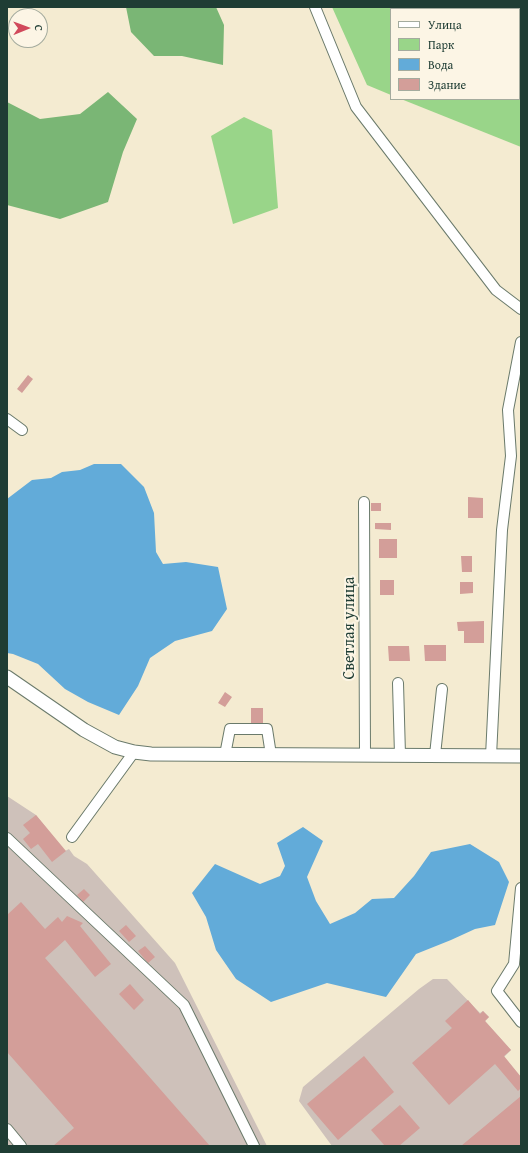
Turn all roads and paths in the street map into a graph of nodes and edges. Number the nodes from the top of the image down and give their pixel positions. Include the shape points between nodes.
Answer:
1 (315, 7) edge
2 (521, 309) edge
3 (521, 342) edge
4 (8, 423) edge
5 (22, 430) dead end
6 (364, 502) dead end
7 (7, 677) edge
8 (398, 683) dead end
9 (442, 689) dead end
10 (134, 752) junction
11 (225, 755) junction
12 (271, 755) junction
13 (365, 755) junction
14 (400, 755) junction
15 (436, 755) junction
16 (491, 756) junction
17 (521, 756) edge
18 (72, 837) dead end
19 (7, 838) edge
20 (521, 888) edge
21 (521, 893) edge
22 (521, 1022) edge
23 (7, 1129) edge
24 (21, 1146) edge
25 (254, 1146) edge

1 - 2 lane via 356,108 496,290
3 - 16 lane via 508,410 511,456 502,530
4 - 5 lane
6 - 13 lane, Светлая улица
7 - 10 main road via 84,730 115,747
8 - 14 lane
9 - 15 lane
10 - 11 main road
10 - 18 lane
11 - 12 main road
11 - 12 lane via 230,729 267,729
12 - 13 main road
13 - 14 main road
14 - 15 main road
15 - 16 main road
16 - 17 main road
19 - 25 lane via 184,1005
20 - 21 lane
21 - 22 lane via 514,964 497,991
23 - 24 lane

